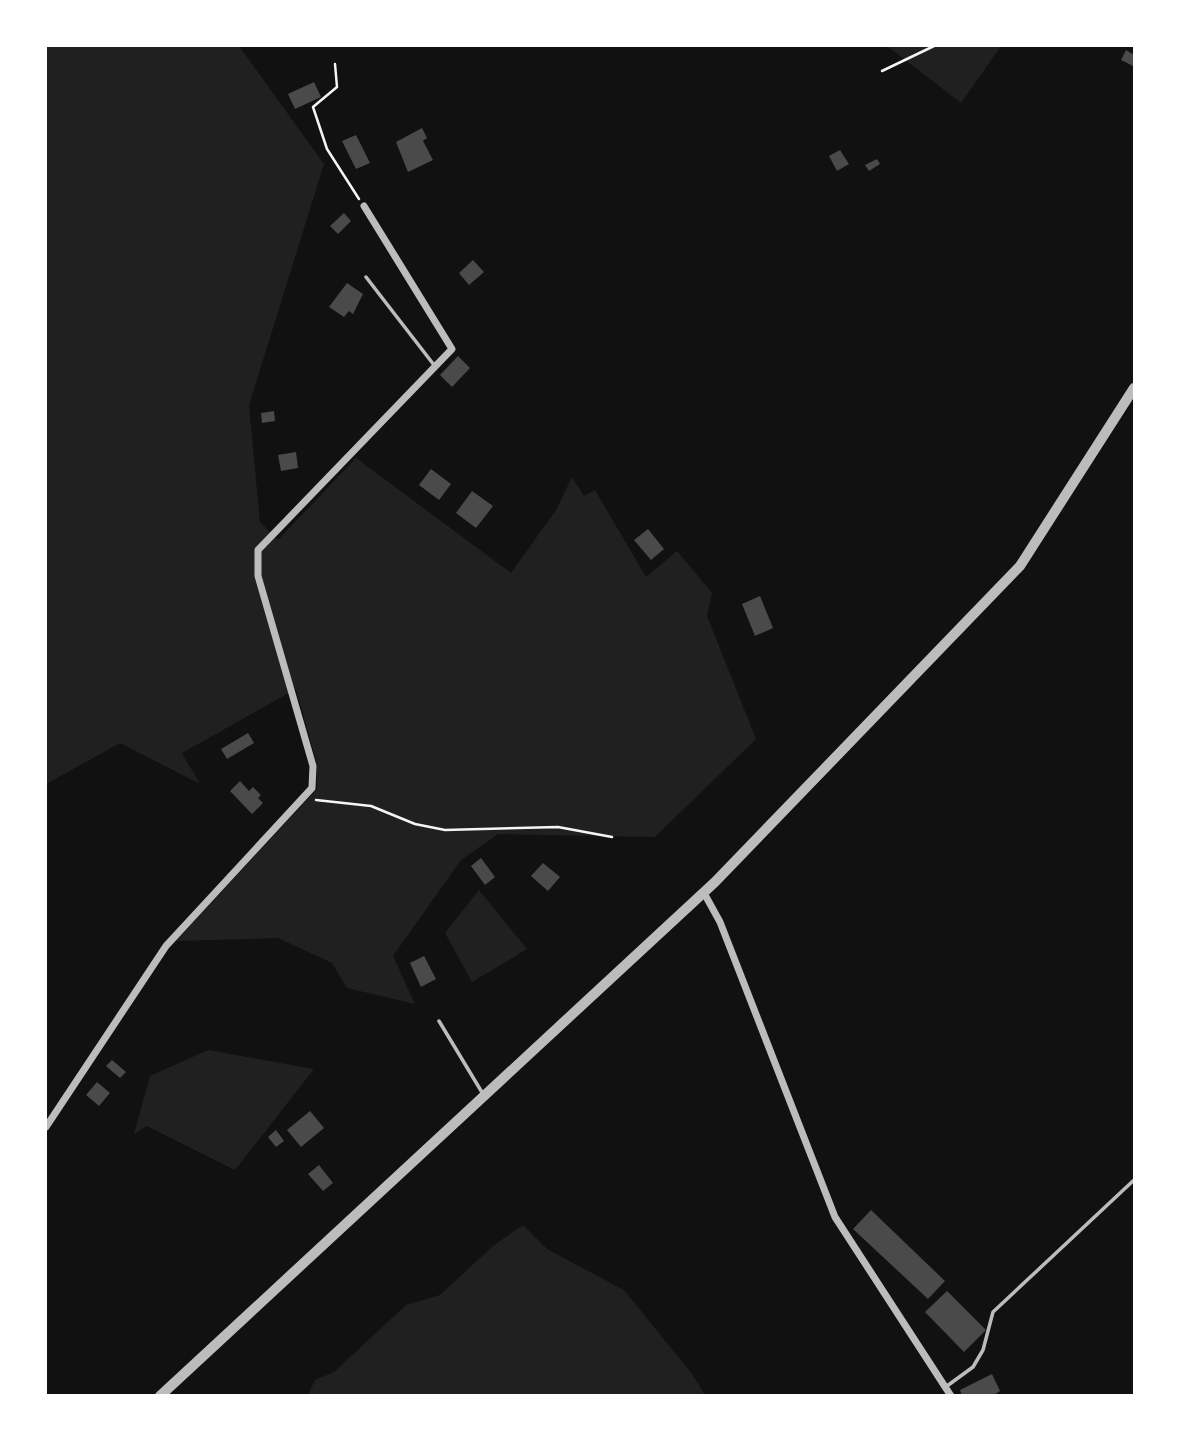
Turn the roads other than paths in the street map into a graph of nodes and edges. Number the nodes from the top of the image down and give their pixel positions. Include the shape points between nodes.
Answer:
1 (364, 206) road end
2 (366, 277) dead end
3 (434, 365) junction
4 (1135, 388) edge
5 (704, 893) junction
6 (439, 1021) dead end
7 (484, 1097) junction
8 (46, 1127) edge
9 (1135, 1180) edge
10 (946, 1387) junction
11 (160, 1395) edge
12 (951, 1395) edge

1 - 3 street via 452,349
2 - 3 lane
3 - 8 street via 258,550 258,576 313,766 312,788 166,946
4 - 5 street via 1020,566
5 - 7 street
5 - 10 street via 720,922 835,1217
6 - 7 lane
7 - 11 street
9 - 10 lane via 993,1312 983,1350 973,1367
10 - 12 street

